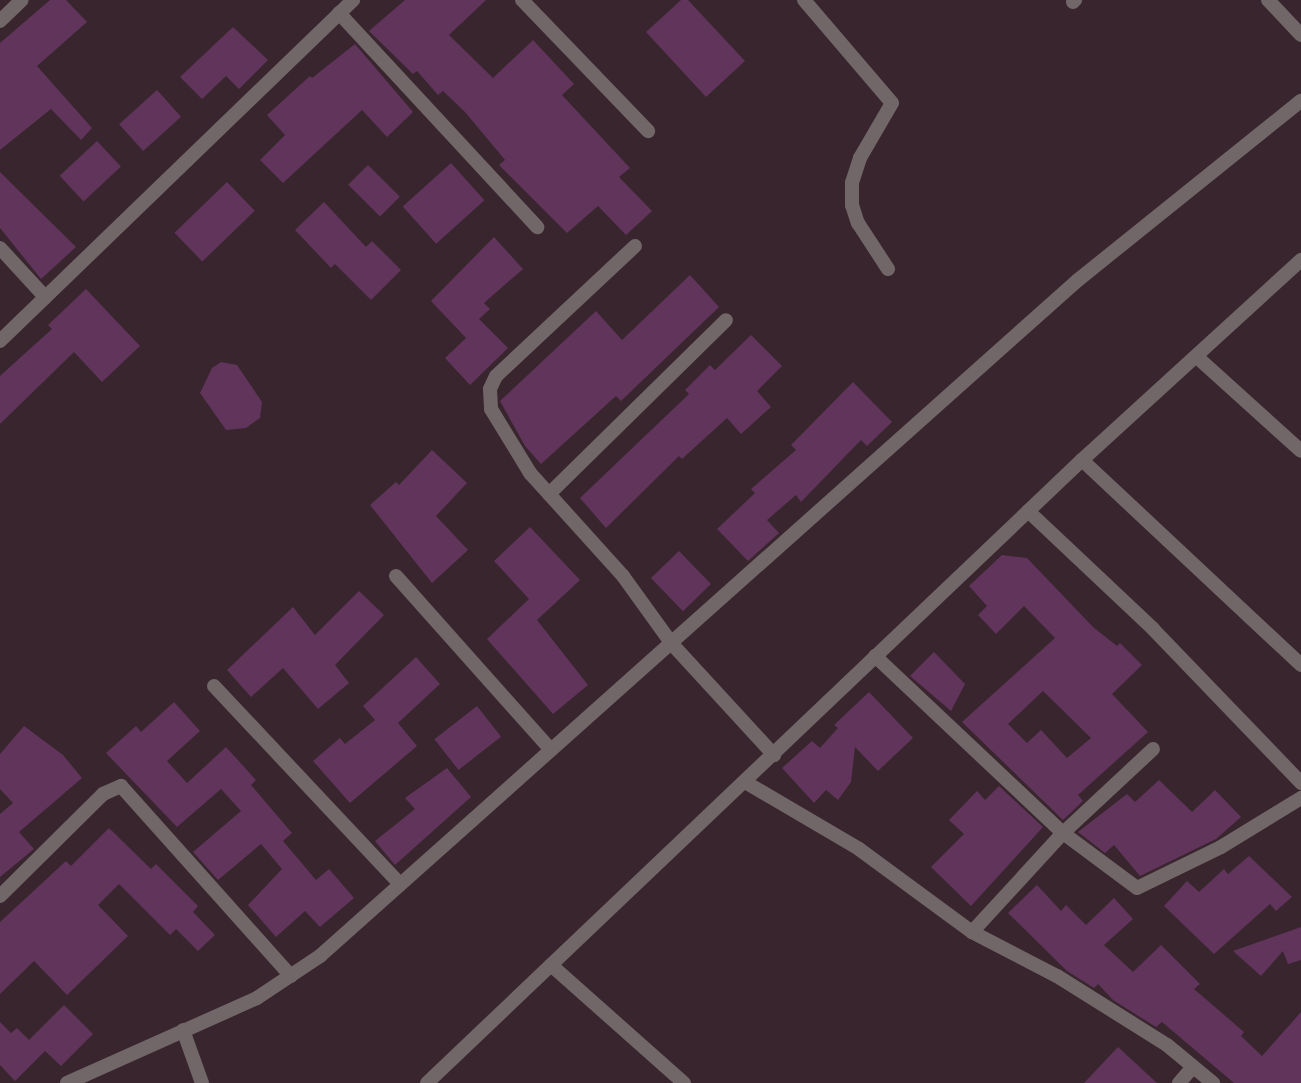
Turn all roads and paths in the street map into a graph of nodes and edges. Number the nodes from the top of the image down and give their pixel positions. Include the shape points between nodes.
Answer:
1 (22, 0) edge
2 (353, 0) edge
3 (522, 0) edge
4 (804, 0) edge
5 (1268, 0) edge
6 (339, 13) junction
7 (0, 21) edge
8 (1301, 34) edge
9 (1301, 102) edge
10 (648, 131) dead end
11 (537, 227) dead end
12 (635, 246) dead end
13 (0, 248) edge
14 (1301, 260) edge
15 (888, 269) dead end
16 (45, 297) junction
17 (726, 320) dead end
18 (0, 341) edge
19 (1197, 357) junction
20 (1301, 452) edge
21 (1082, 460) junction
22 (550, 494) junction
23 (1028, 511) junction
24 (396, 576) dead end
25 (672, 645) junction
26 (875, 656) junction
27 (1301, 665) edge
28 (214, 686) dead end
29 (1153, 749) dead end
30 (551, 750) junction
31 (774, 755) junction
32 (745, 782) junction
33 (1301, 783) edge
34 (1301, 798) edge
35 (1063, 833) junction
36 (400, 884) junction
37 (0, 896) edge
38 (972, 932) junction
39 (551, 965) junction
40 (291, 976) junction
41 (183, 1031) junction
42 (1193, 1067) junction
43 (67, 1083) edge
44 (202, 1083) edge
45 (427, 1083) edge
46 (684, 1083) edge
47 (1179, 1083) edge
48 (1213, 1083) edge

1 - 7 street
2 - 6 street
3 - 10 street
4 - 15 street via 892,103 860,158 852,205
5 - 8 street
6 - 11 street
6 - 16 street
9 - 25 street via 1078,280
12 - 22 street via 508,364 490,389 491,409 504,433
13 - 16 street
14 - 19 street
16 - 18 street
17 - 22 street
19 - 20 street
19 - 21 street
21 - 23 street
21 - 27 street
22 - 25 street via 623,576
23 - 26 street
23 - 33 street via 1153,629
24 - 30 street
25 - 30 street
25 - 31 street
26 - 31 street
26 - 35 street
28 - 36 street
29 - 35 street
30 - 36 street
31 - 32 street
32 - 38 street via 859,849
32 - 39 street
34 - 35 street via 1137,888
35 - 38 street
36 - 40 street via 347,934
37 - 40 street via 103,794 121,786
38 - 42 street via 1057,976
39 - 45 street
39 - 46 street
40 - 41 street via 257,998
41 - 43 street
41 - 44 street
42 - 47 street
42 - 48 street

